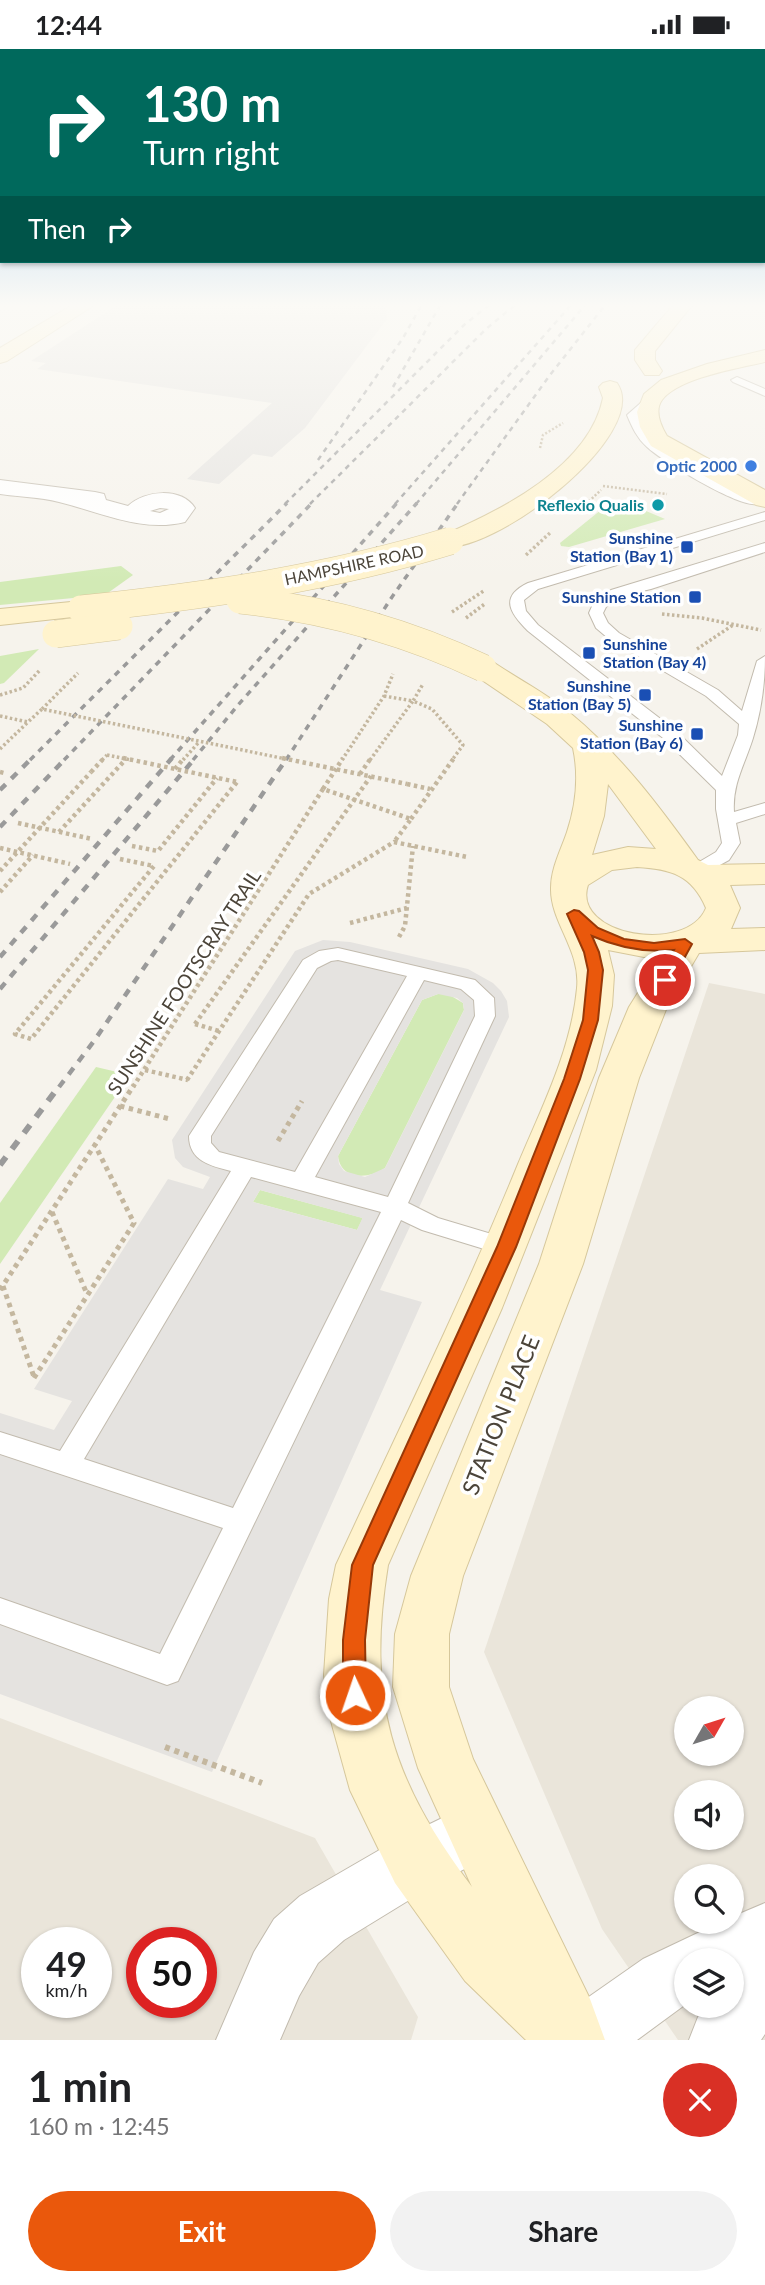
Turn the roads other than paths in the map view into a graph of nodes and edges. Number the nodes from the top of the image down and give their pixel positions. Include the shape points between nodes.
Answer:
1 (614, 397) edge
2 (647, 397) edge
3 (652, 397) edge
4 (0, 487) edge
5 (765, 500) edge
6 (765, 509) edge
7 (154, 510) dead end
8 (765, 516) edge
9 (765, 547) edge
10 (147, 602) junction
11 (334, 614) junction
12 (0, 617) edge
13 (0, 641) edge
14 (765, 661) edge
15 (747, 723) junction
16 (588, 745) junction
17 (725, 789) junction
18 (765, 808) edge
19 (727, 820) junction
20 (694, 871) junction
21 (765, 874) edge
22 (571, 907) junction
23 (765, 939) edge
24 (687, 943) junction
25 (419, 972) junction
26 (245, 1167) junction
27 (301, 1182) junction
28 (395, 1207) junction
29 (506, 1247) junction
30 (561, 1264) junction
31 (0, 1443) edge
32 (66, 1465) junction
33 (240, 1522) junction
34 (0, 1611) edge
35 (475, 1832) junction
36 (416, 1861) junction
37 (765, 1934) edge
38 (735, 1948) edge
39 (674, 1977) edge
40 (765, 1981) edge
41 (248, 2040) edge
42 (574, 2040) edge
43 (583, 2040) edge
44 (721, 2040) edge

1 - 10 main road, HAMPSHIRE ROAD, bridge via 603,425 573,468 540,497 450,541 351,569
2 - 6 lane via 633,415 650,445
3 - 5 main road via 649,422 664,445
4 - 7 street
8 - 17 lane via 533,586 517,600 519,612 533,628 668,734
9 - 15 lane via 616,593 602,602 596,613 614,636 712,692
10 - 11 main road, HAMPSHIRE ROAD, bridge via 237,600
10 - 12 main road, HAMPSHIRE ROAD, bridge
11 - 13 main road, HAMPSHIRE ROAD, bridge via 211,615
11 - 16 main road, HAMPSHIRE ROAD, bridge via 416,639 483,668 550,712
14 - 15 lane
15 - 17 lane
16 - 20 main road, HAMPSHIRE ROAD via 626,783
16 - 22 main road via 590,803 569,872
17 - 19 lane
18 - 19 lane
19 - 20 lane via 732,838 729,848 713,863
20 - 21 main road
20 - 22 main road via 649,857 612,859 583,871 571,884
20 - 24 main road via 716,888 722,912 709,932
22 - 24 main road via 593,931 621,943 654,948
22 - 29 main road via 592,952 591,1020
23 - 24 main road
24 - 30 main road, STATION PLACE via 648,1007 619,1078
25 - 26 lane via 338,954 310,964 200,1136 200,1144 211,1158
25 - 27 lane
25 - 28 lane via 468,984 487,1007
26 - 27 lane
26 - 32 lane
27 - 28 lane
28 - 29 lane via 430,1224
28 - 33 lane
29 - 30 main road
29 - 36 main road via 362,1565 356,1599 352,1675 357,1714 379,1790
30 - 35 main road, STATION PLACE via 437,1576 422,1634 421,1687 426,1706
31 - 32 lane
32 - 33 lane
33 - 34 lane via 167,1671
35 - 36 street
35 - 42 main road, STATION PLACE
36 - 41 street via 323,1918 296,1941 276,1973
36 - 42 main road via 487,1959
37 - 38 street
39 - 43 street
40 - 44 street

